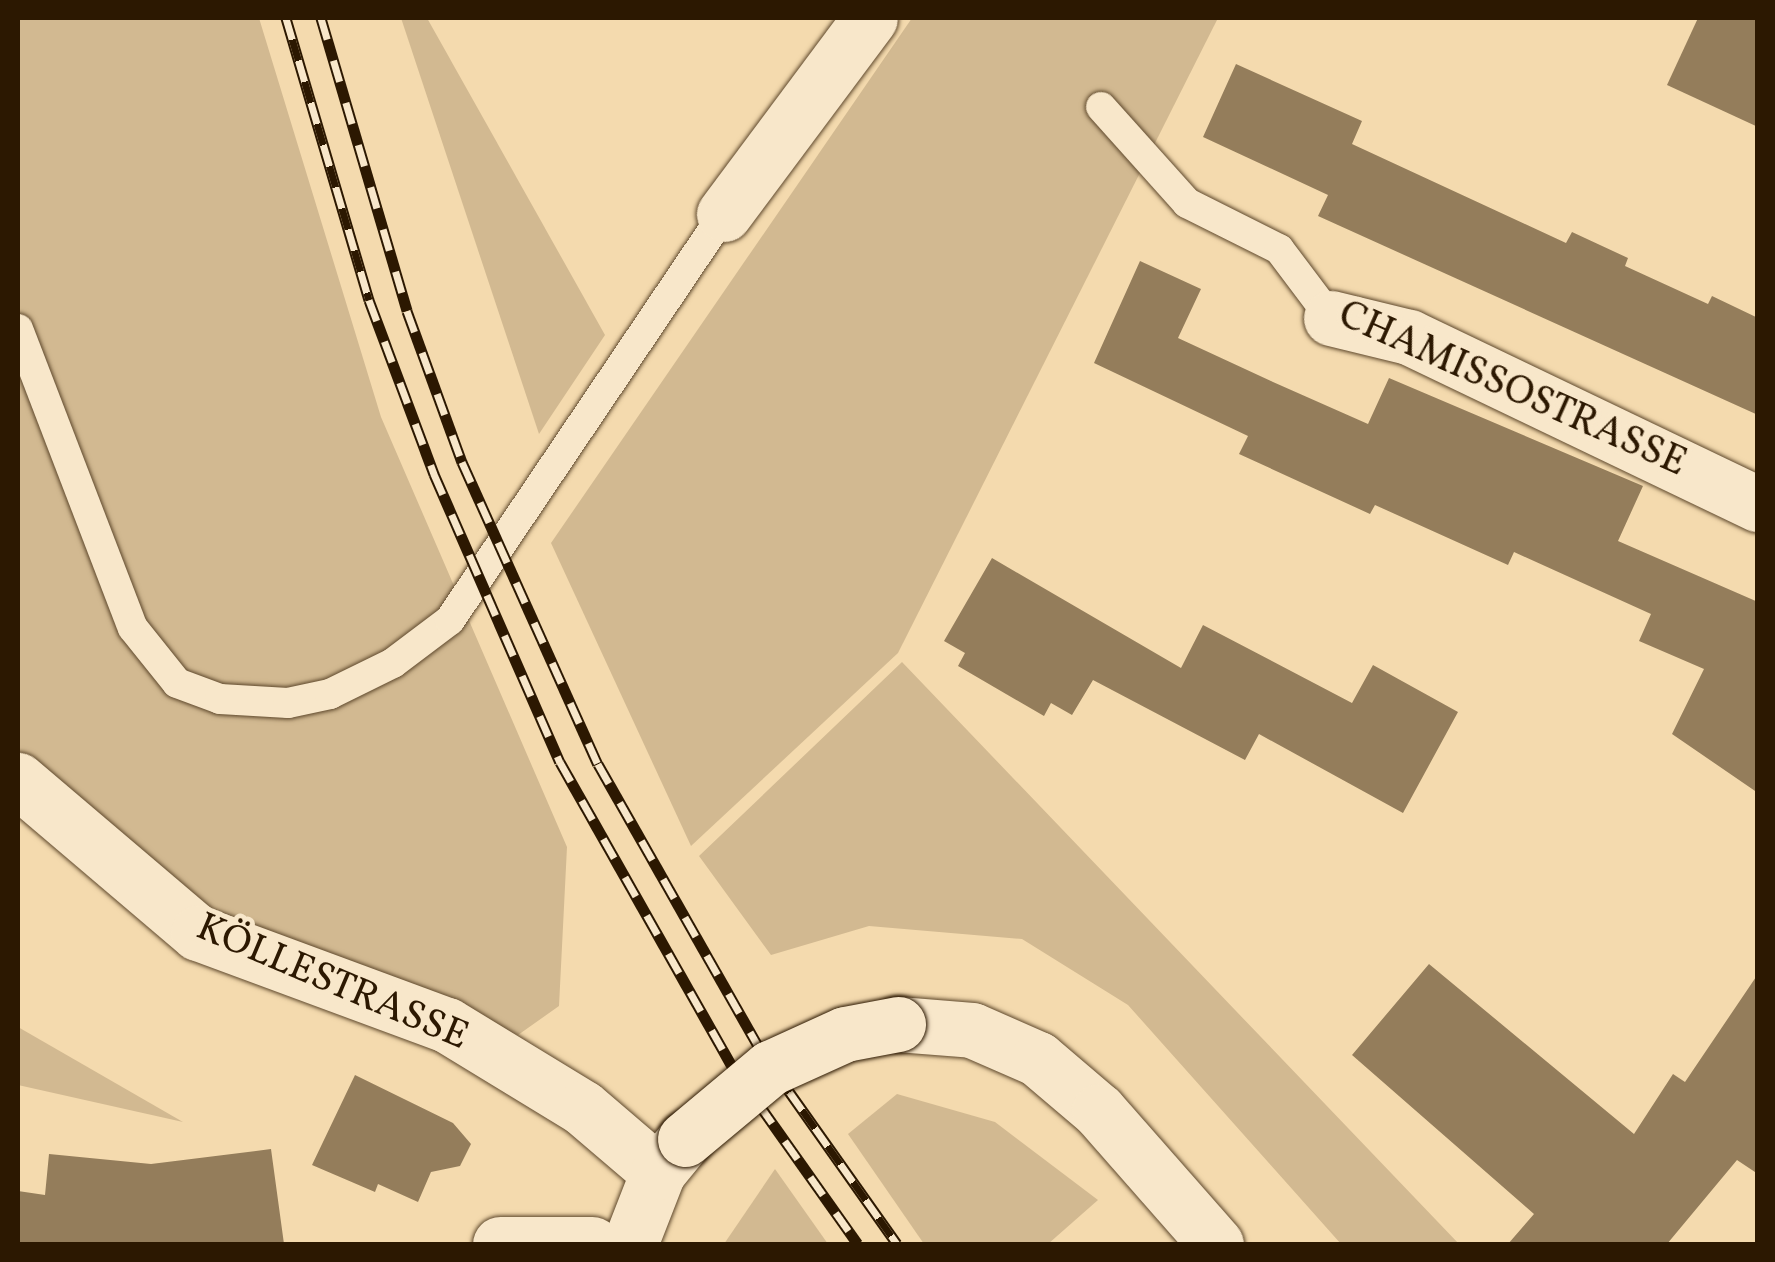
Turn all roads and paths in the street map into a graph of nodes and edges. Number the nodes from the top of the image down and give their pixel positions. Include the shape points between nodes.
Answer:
1 (870, 18) edge
2 (1101, 107) dead end
3 (724, 214) joint
4 (1330, 318) joint
5 (18, 329) edge
6 (1758, 504) edge
7 (18, 780) edge
8 (672, 1156) junction
9 (500, 1244) edge
10 (592, 1244) edge
11 (630, 1244) edge
12 (1216, 1244) edge

1 - 3 street
2 - 4 lane, CHAMISSOSTRASSE via 1187,204 1279,249
3 - 5 lane via 450,620 393,663 330,694 288,703 220,699 177,683 133,628
4 - 6 street, CHAMISSOSTRASSE via 1409,337
7 - 8 street, KÖLLESTRASSE via 198,932 446,1025
8 - 11 street
8 - 12 street, bridge via 770,1068 845,1034 898,1024 972,1030 1038,1060 1099,1111
9 - 10 street

